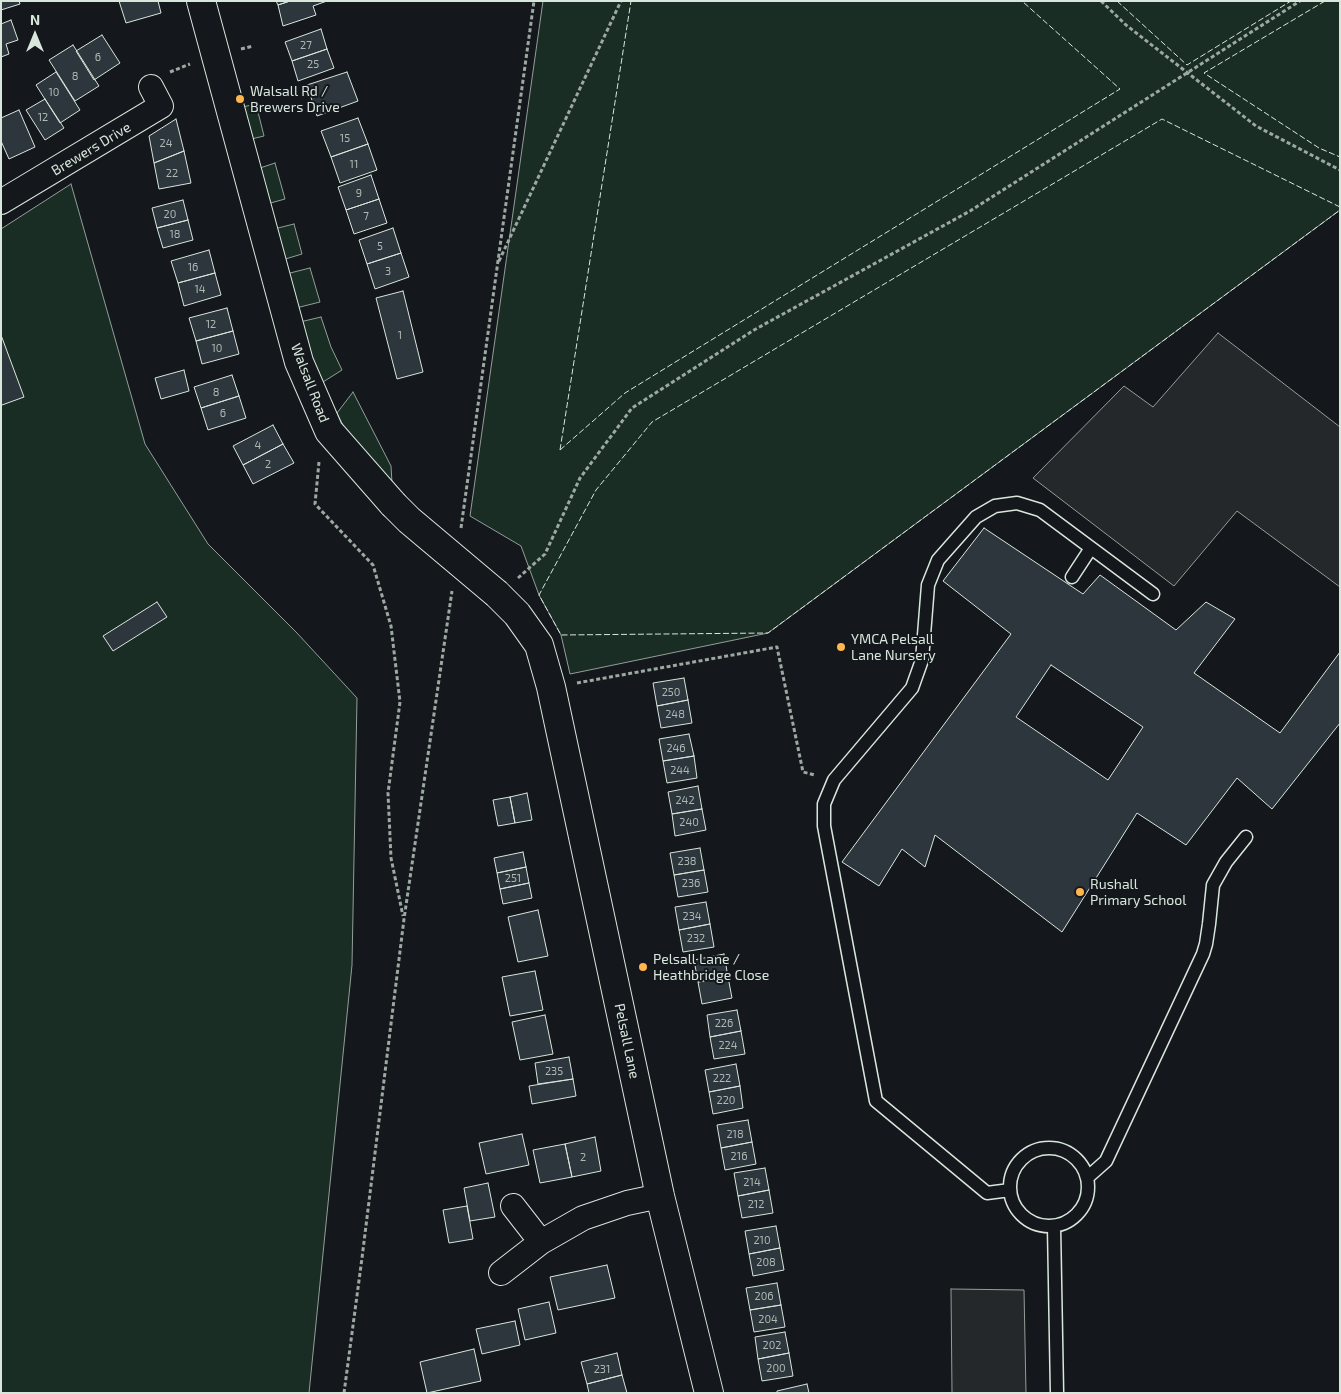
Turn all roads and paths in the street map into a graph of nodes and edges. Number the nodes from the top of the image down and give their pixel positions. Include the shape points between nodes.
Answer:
1 (201, 1) edge
2 (534, 1) edge
3 (621, 1) edge
4 (1101, 1) edge
5 (1300, 1) edge
6 (1187, 72) junction
7 (151, 87) dead end
8 (1340, 170) edge
9 (1, 202) edge
10 (497, 265) junction
11 (329, 431) junction
12 (461, 529) dead end
13 (1091, 548) junction
14 (1072, 577) dead end
15 (452, 587) dead end
16 (1153, 594) dead end
17 (498, 595) junction
18 (551, 687) junction
19 (834, 780) junction
20 (1246, 837) dead end
21 (404, 919) junction
22 (1088, 1177) junction
23 (1010, 1190) junction
24 (660, 1196) junction
25 (514, 1206) dead end
26 (1054, 1226) junction
27 (541, 1242) junction
28 (501, 1273) dead end
29 (344, 1393) edge
30 (709, 1393) edge
31 (1057, 1393) edge

1 - 11 main road, Walsall Road via 299,362
2 - 10 path
3 - 10 path
4 - 6 path via 1126,25
5 - 6 path
6 - 8 path via 1256,126
6 - 17 path via 970,211 754,330 632,408 580,478 545,554
7 - 9 street, Brewers Drive via 162,106
10 - 12 path
11 - 17 main road, Walsall Road, bridge via 409,520
11 - 21 path via 320,457 316,504 373,565 391,626 400,702 388,793 391,858
13 - 14 lane
13 - 16 lane
13 - 19 lane via 1040,510 1017,503 994,506 976,517 938,560 928,585 922,660 912,688
15 - 21 path
17 - 18 main road, Walsall Road via 517,614 539,645
18 - 19 path via 777,647 803,772
18 - 24 main road, Pelsall Lane
19 - 23 lane via 824,804 824,826 876,1101 987,1193
20 - 22 lane via 1213,885 1203,954 1106,1162
21 - 29 path
22 - 23 lane via 1073,1155 1047,1147 1023,1157 1013,1173
22 - 26 lane via 1089,1190 1078,1214
23 - 26 lane via 1020,1213 1035,1223
24 - 27 street via 583,1218
24 - 30 main road, Pelsall Lane
25 - 27 street
26 - 31 lane
27 - 28 street

